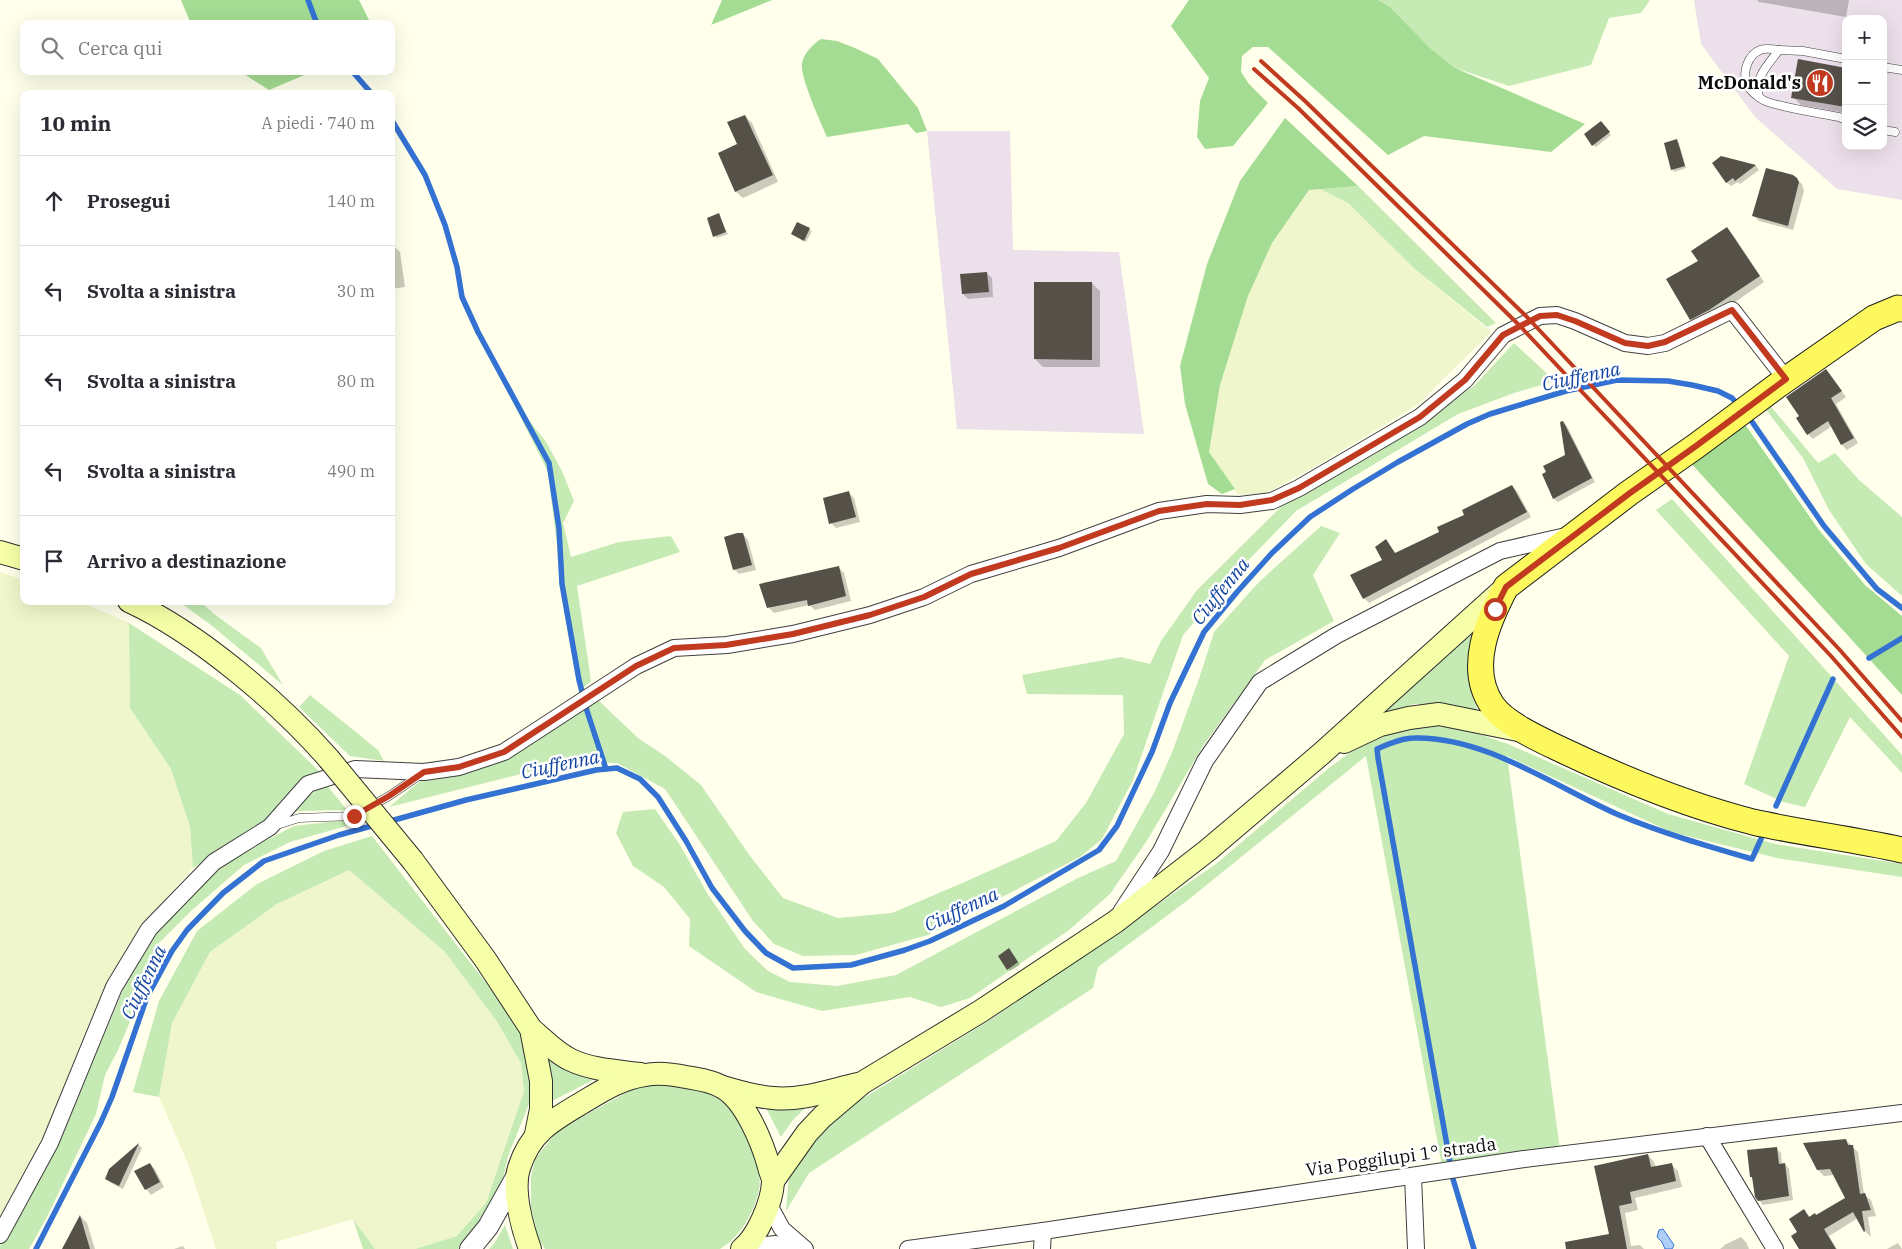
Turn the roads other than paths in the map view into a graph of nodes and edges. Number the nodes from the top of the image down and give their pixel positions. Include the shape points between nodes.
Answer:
1 (1779, 50) junction
2 (1842, 58) edge
3 (1887, 68) edge
4 (1902, 70) edge
5 (1759, 97) junction
6 (1842, 118) edge
7 (1887, 131) edge
8 (1895, 132) dead end
9 (1902, 294) edge
10 (1902, 309) edge
11 (1874, 318) junction
12 (1786, 379) junction
13 (1576, 534) junction
14 (0, 552) edge
15 (20, 558) edge
16 (1506, 587) junction
17 (136, 605) edge
18 (1523, 731) junction
19 (1321, 754) junction
20 (424, 772) junction
21 (270, 827) junction
22 (1902, 850) edge
23 (1115, 922) junction
24 (531, 1030) junction
25 (644, 1075) junction
26 (862, 1083) junction
27 (723, 1087) junction
28 (1902, 1113) edge
29 (536, 1134) junction
30 (1706, 1136) junction
31 (517, 1174) junction
32 (1413, 1176) junction
33 (773, 1181) junction
34 (768, 1203) junction
35 (1043, 1231) junction
36 (0, 1235) edge
37 (743, 1248) edge
38 (470, 1249) edge
39 (530, 1249) edge
40 (790, 1249) edge
41 (805, 1249) edge
42 (908, 1249) edge
43 (1042, 1249) edge
44 (1416, 1249) edge
45 (1775, 1249) edge

1 - 2 lane
1 - 5 lane via 1760,76 1757,84
1 - 5 lane via 1760,50 1750,58 1746,84
3 - 4 lane
5 - 6 lane via 1773,104
7 - 8 lane
9 - 11 main road
10 - 11 main road
11 - 12 main road
12 - 13 main road
12 - 20 street via 1732,310 1665,342 1648,346 1625,343 1557,315 1540,316 1503,335 1465,380 1420,417 1299,488 1272,500 1159,511 1059,548 971,574 924,597 870,615 793,634 726,645 674,648 636,666 504,752 459,767
13 - 16 main road
13 - 23 street via 1500,551 1337,635 1260,682 1205,761 1162,851
14 - 15 main road
16 - 18 main road via 1489,624 1480,667 1492,706
16 - 19 main road
17 - 24 main road, bridge via 178,628 215,655 284,713 329,759 413,861 485,958
18 - 19 main road via 1439,714 1380,725
18 - 22 main road via 1632,782 1692,804 1753,822
19 - 23 main road via 1208,850
20 - 21 lane via 354,816 299,818
20 - 21 street via 355,769 308,784
21 - 36 street via 214,862 149,929 114,987 50,1143
23 - 26 main road via 981,1011
24 - 25 main road via 571,1060
24 - 29 main road via 541,1081 541,1109
25 - 27 main road via 673,1074
25 - 29 main road via 602,1091
26 - 27 main road via 775,1099
26 - 33 main road via 807,1132
27 - 33 main road via 753,1124
28 - 30 street, Via Poggilupi 1° strada
29 - 31 main road
30 - 32 street, Via Poggilupi 1° strada
30 - 45 street
31 - 38 street via 488,1227
31 - 39 main road via 520,1216
32 - 35 street, Via Poggilupi 1° strada
32 - 44 street
33 - 34 main road
34 - 37 main road via 762,1222
34 - 41 street via 782,1230
35 - 42 street, Via Poggilupi 1° strada
35 - 43 street
37 - 40 street via 776,1244

